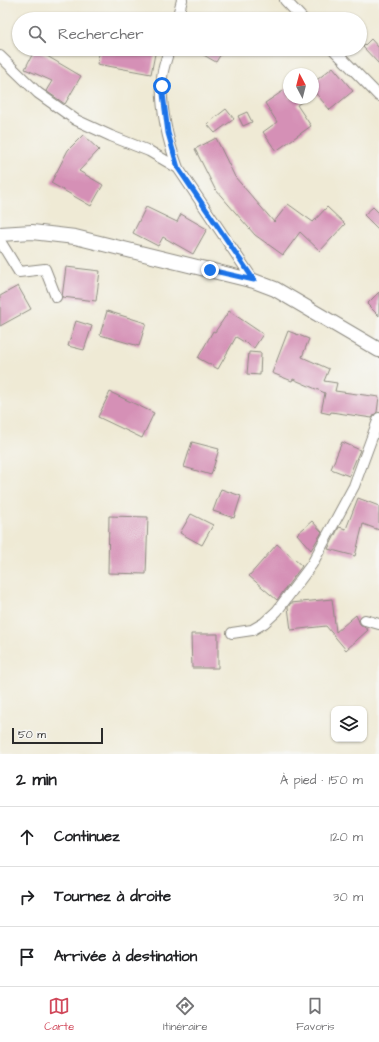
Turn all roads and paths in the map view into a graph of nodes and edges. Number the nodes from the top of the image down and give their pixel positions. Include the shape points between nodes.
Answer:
1 (182, 0) edge
2 (285, 0) edge
3 (179, 12) edge
4 (296, 12) edge
5 (0, 56) edge
6 (167, 56) edge
7 (339, 56) edge
8 (379, 96) edge
9 (178, 168) junction
10 (0, 234) edge
11 (0, 241) edge
12 (254, 280) junction
13 (56, 297) dead end
14 (379, 350) edge
15 (379, 418) edge
16 (365, 620) dead end
17 (379, 624) edge
18 (232, 633) dead end

1 - 3 street
2 - 4 street
5 - 9 street via 38,93 76,120 149,151
6 - 9 street via 162,78 162,94 168,133
7 - 8 street
9 - 12 street
10 - 12 main road via 32,232 75,237
11 - 13 street via 19,272 44,269
12 - 14 main road via 275,289
15 - 18 street via 354,486 312,564 277,611 264,624 252,630
16 - 17 street

